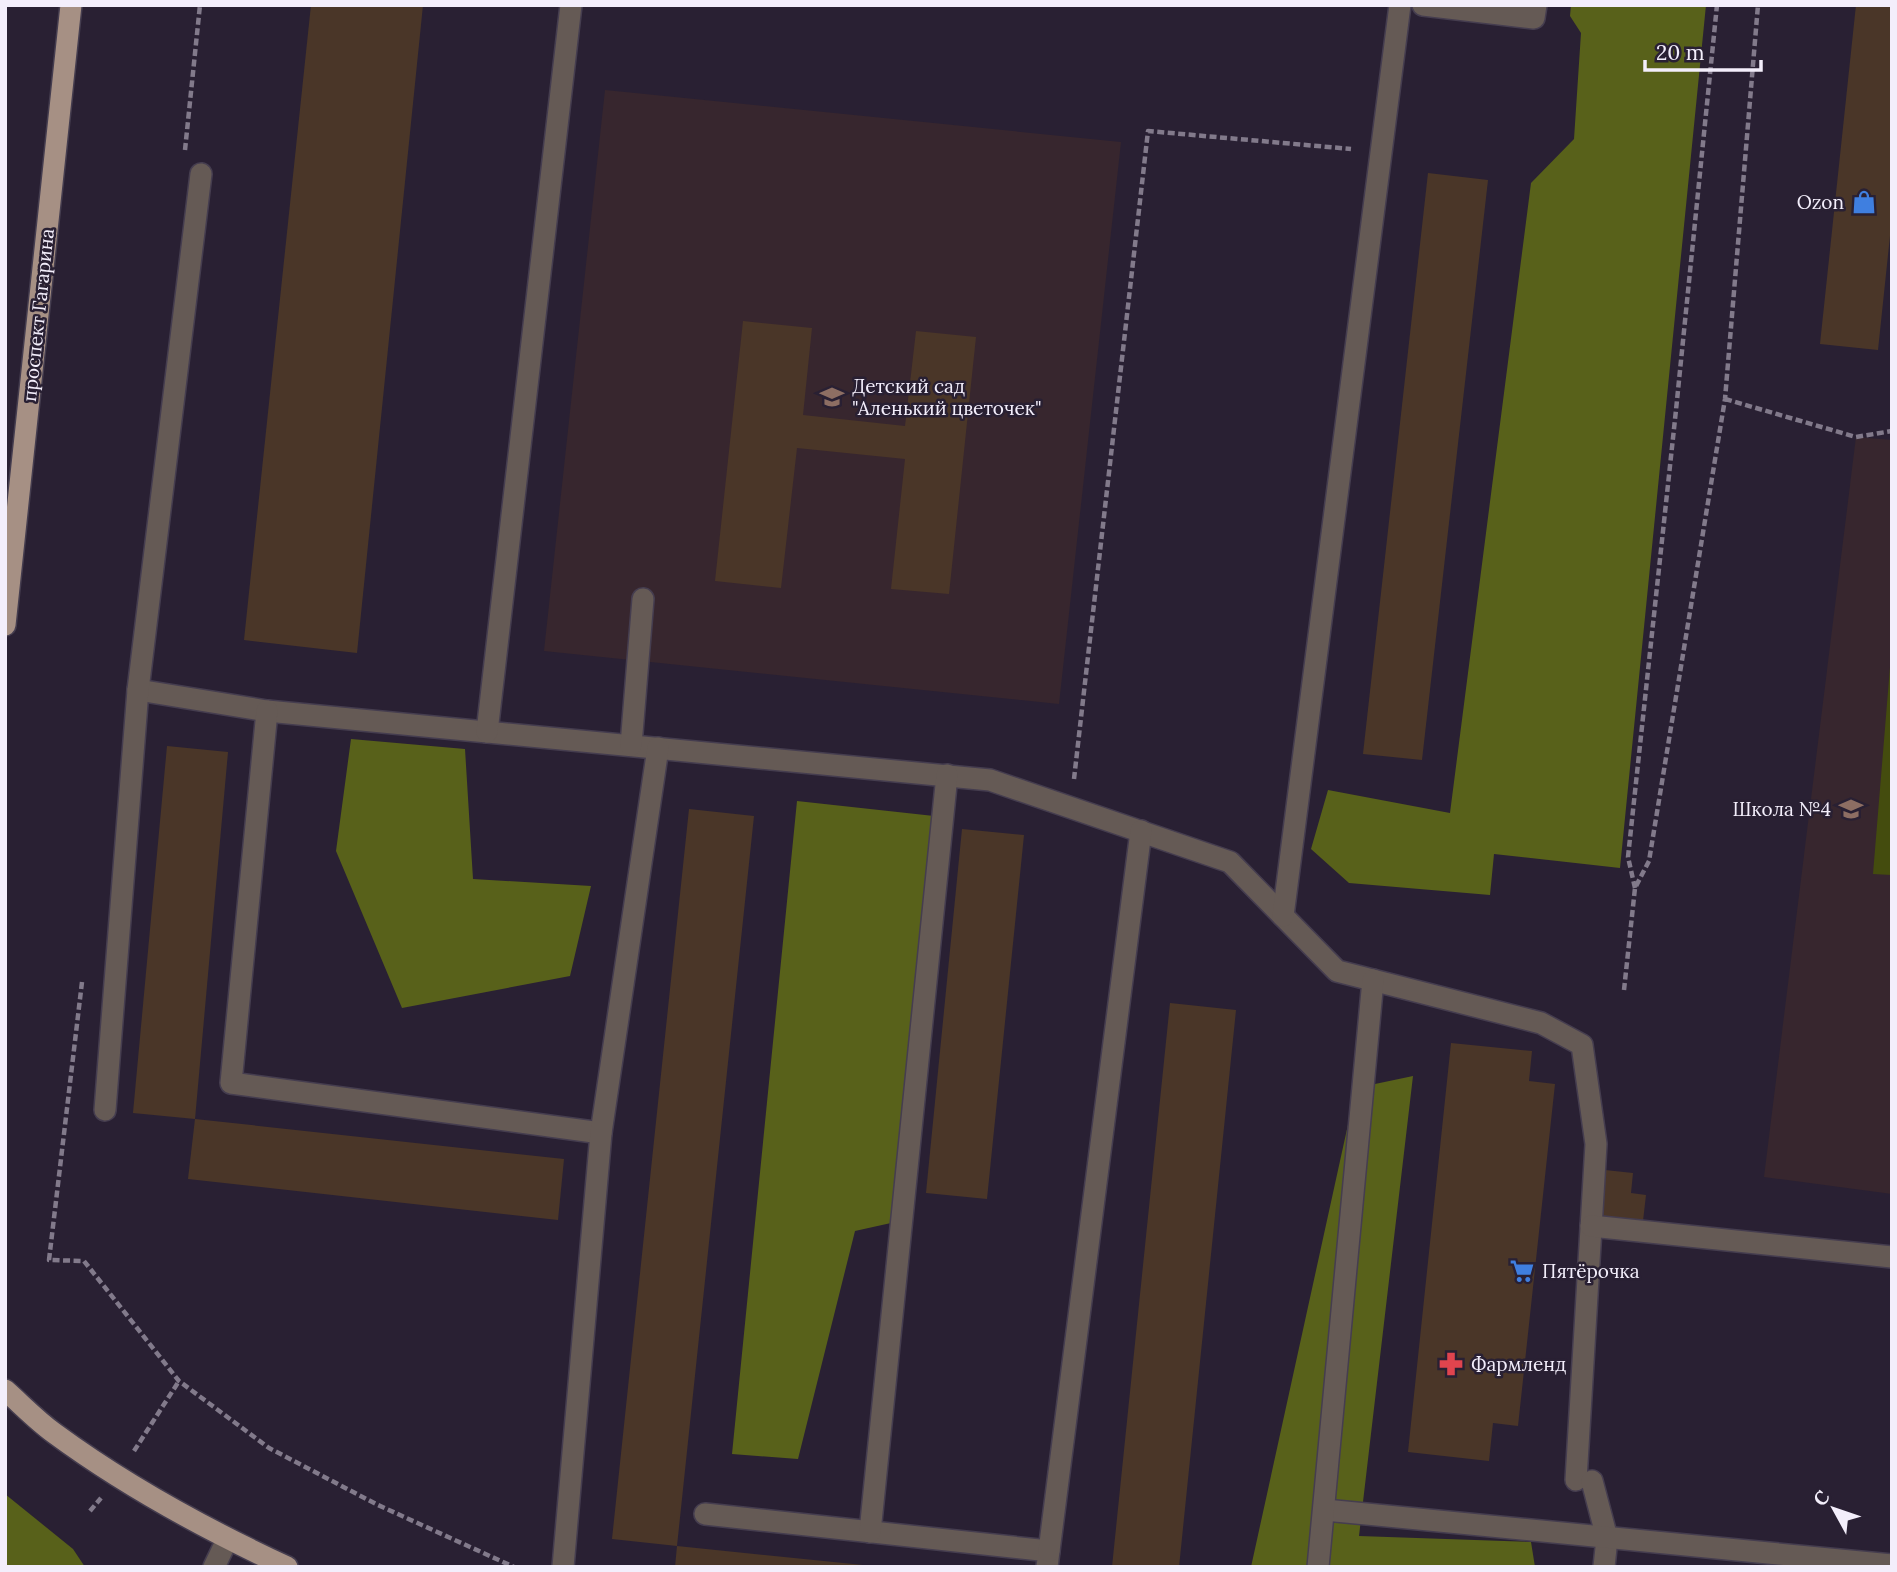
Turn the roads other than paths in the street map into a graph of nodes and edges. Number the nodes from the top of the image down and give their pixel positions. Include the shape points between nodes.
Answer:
1 (71, 5) edge
2 (571, 5) edge
3 (1399, 5) edge
4 (1423, 5) edge
5 (1536, 5) edge
6 (201, 173) dead end
7 (643, 599) dead end
8 (5, 625) edge
9 (138, 690) junction
10 (267, 711) junction
11 (487, 732) junction
12 (631, 744) junction
13 (658, 748) junction
14 (947, 775) junction
15 (1140, 831) junction
16 (1283, 916) junction
17 (1373, 980) junction
18 (105, 1110) dead end
19 (600, 1133) junction
20 (1591, 1226) junction
21 (1892, 1257) edge
22 (5, 1390) edge
23 (1325, 1510) junction
24 (705, 1514) dead end
25 (870, 1532) junction
26 (1606, 1538) junction
27 (227, 1540) junction
28 (1048, 1559) edge
29 (1892, 1565) edge
30 (214, 1567) edge
31 (287, 1567) edge
32 (563, 1567) edge
33 (1318, 1567) edge
34 (1604, 1567) edge

1 - 8 main road, проспект Гагарина
2 - 11 street
3 - 16 street
4 - 5 street via 1534,18
6 - 9 street
7 - 12 street
9 - 10 street
9 - 18 street
10 - 11 street
10 - 19 street via 231,1083
11 - 12 street
12 - 13 street
13 - 14 street
13 - 19 street
14 - 15 street via 990,779
14 - 25 street
15 - 16 street via 1230,862
15 - 28 street
16 - 17 street via 1337,971
17 - 20 street via 1541,1023 1582,1045 1596,1144
17 - 23 street
19 - 32 street
20 - 21 street
20 - 26 street via 1584,1480
22 - 27 main road via 51,1431 117,1476
23 - 26 street
23 - 33 street
24 - 25 street
25 - 28 street
26 - 29 street
26 - 34 street
27 - 30 street
27 - 31 main road

